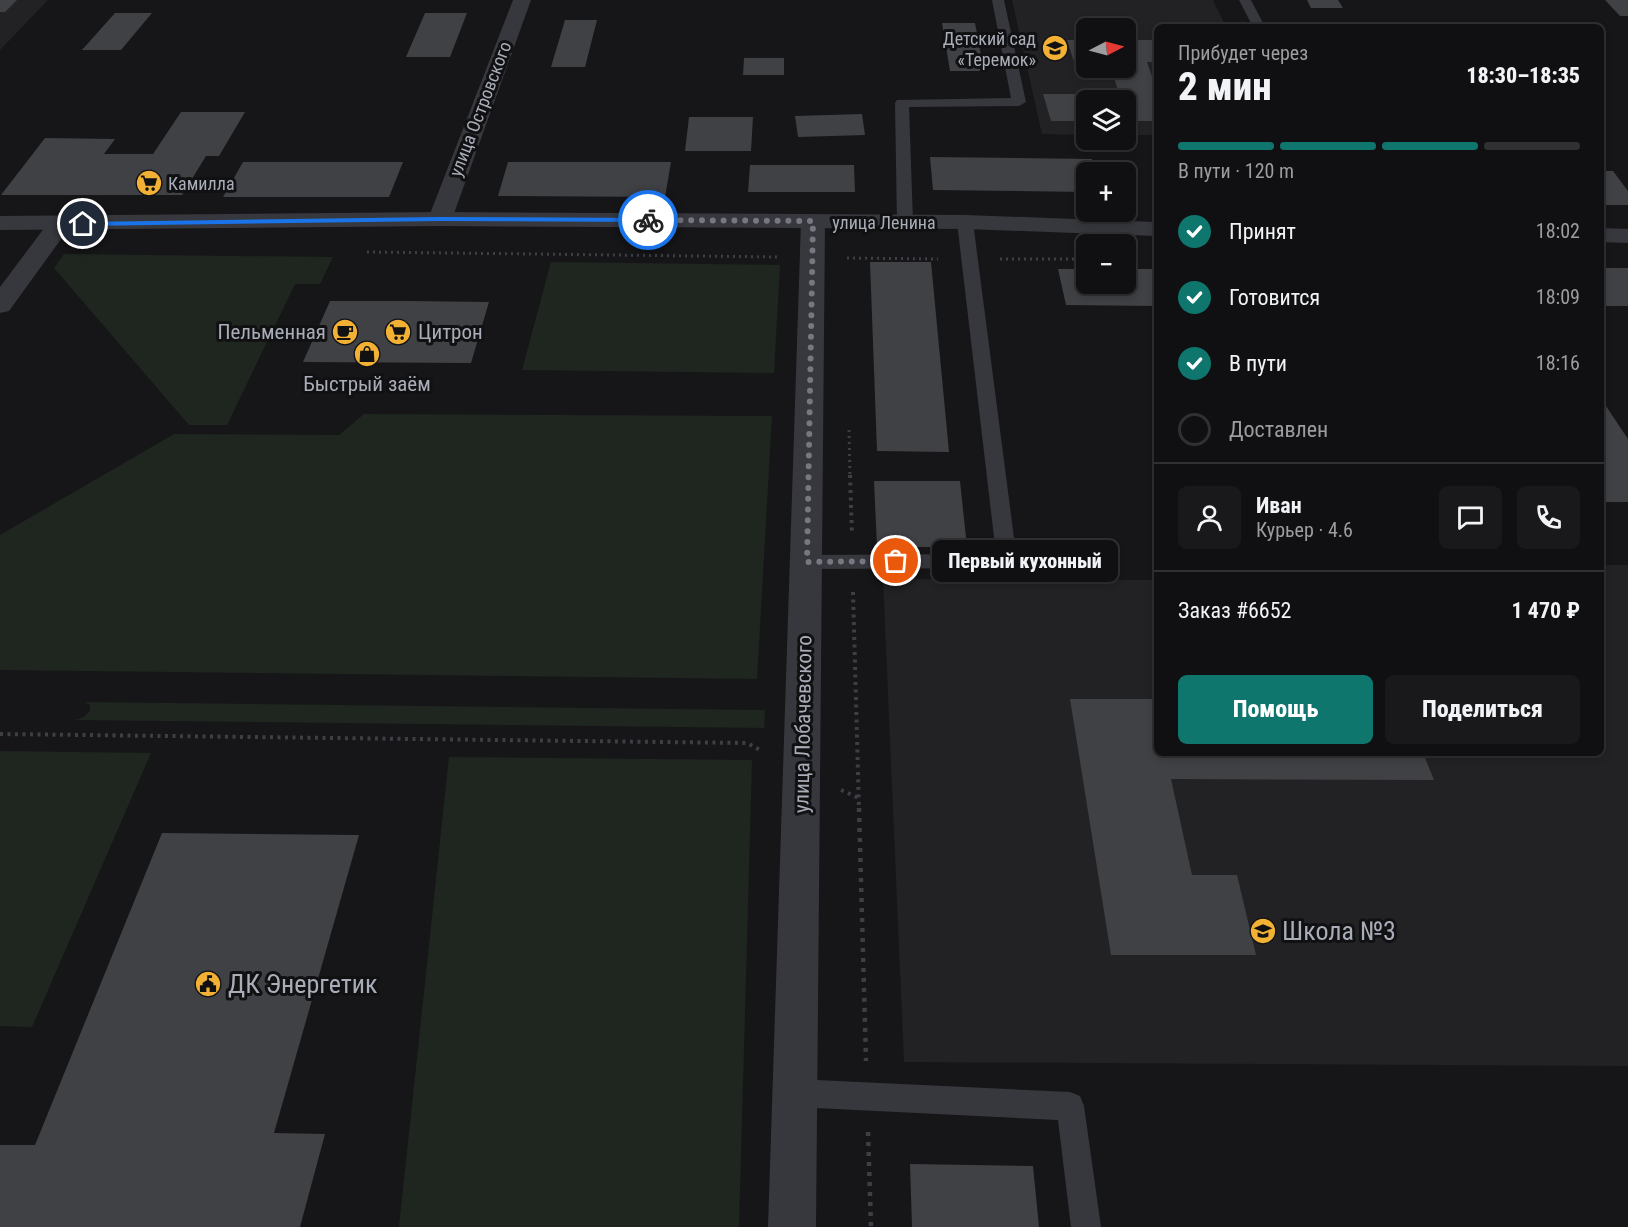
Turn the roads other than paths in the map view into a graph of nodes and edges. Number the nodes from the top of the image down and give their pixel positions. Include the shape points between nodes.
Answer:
1 (522, 0) edge
2 (998, 0) edge
3 (1245, 0) edge
4 (1257, 24) edge
5 (440, 219) junction
6 (828, 221) junction
7 (905, 222) junction
8 (964, 222) junction
9 (0, 223) edge
10 (60, 224) junction
11 (1154, 229) edge
12 (1604, 235) edge
13 (1628, 236) edge
14 (0, 305) edge
15 (807, 562) junction
16 (795, 1093) junction
17 (792, 1227) edge
18 (1086, 1227) edge

1 - 5 street, улица Островского
2 - 7 lane via 1019,102 902,103
3 - 4 lane
5 - 6 street, улица Ленина
5 - 10 street, улица Ленина
6 - 7 street, улица Ленина
6 - 15 street, улица Лобачевского via 813,258
7 - 8 street, улица Ленина
8 - 11 street, улица Ленина
8 - 15 lane via 1006,561
9 - 10 street, улица Ленина
10 - 14 street
12 - 13 street
15 - 16 street, улица Лобачевского
16 - 17 street, улица Лобачевского
16 - 18 lane via 1070,1107

